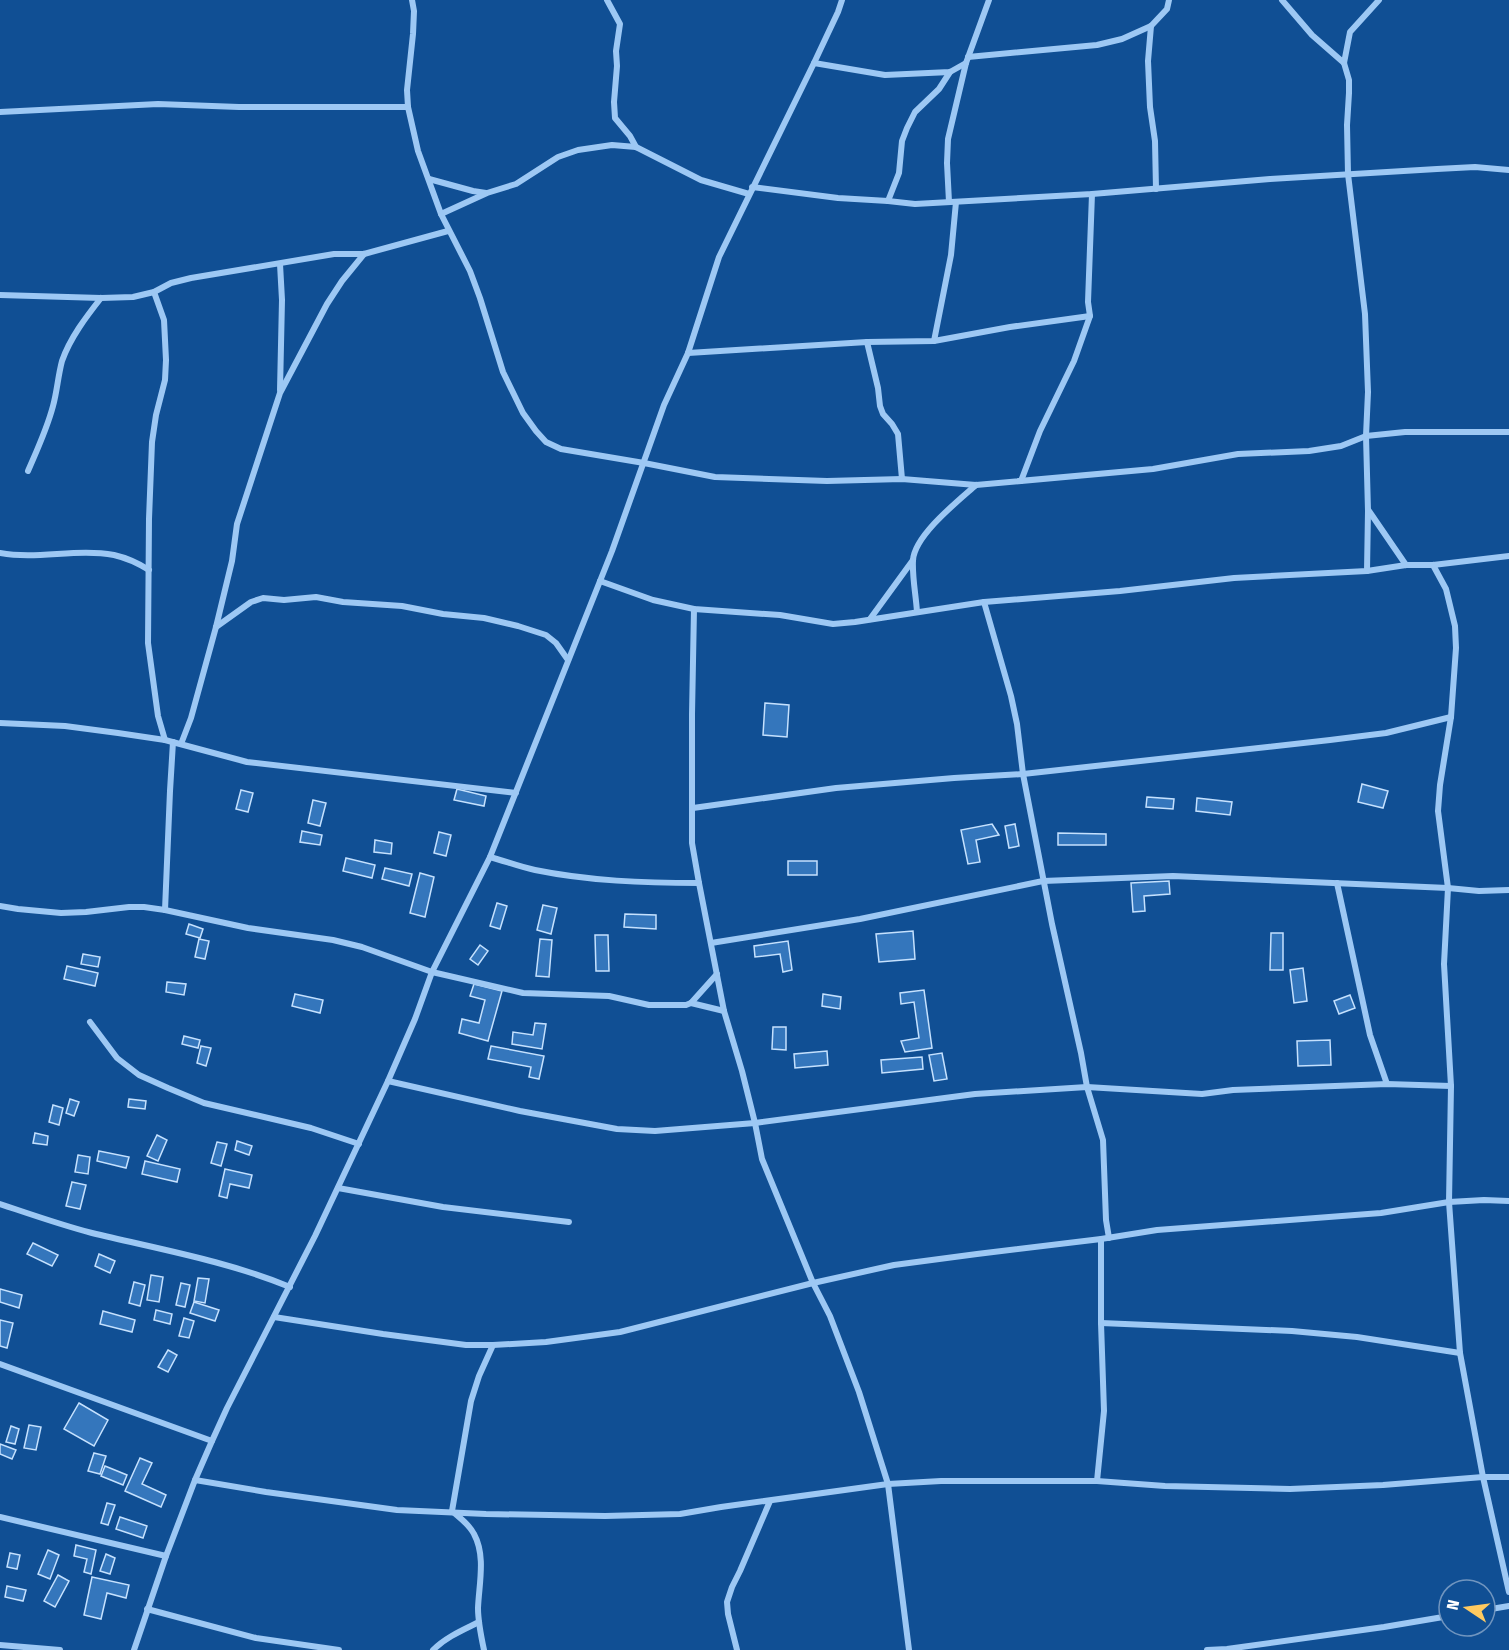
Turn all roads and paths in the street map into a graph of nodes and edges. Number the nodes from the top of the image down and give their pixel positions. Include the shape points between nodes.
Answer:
1 (412, 0) edge
2 (607, 0) edge
3 (842, 0) edge
4 (989, 0) edge
5 (1169, 0) edge
6 (1282, 0) edge
7 (1379, 0) edge
8 (1151, 26) junction
9 (967, 60) junction
10 (814, 63) junction
11 (1344, 63) junction
12 (950, 72) junction
13 (408, 107) junction
14 (0, 112) edge
15 (636, 147) junction
16 (1509, 170) edge
17 (1348, 174) junction
18 (429, 178) junction
19 (752, 187) junction
20 (1156, 189) junction
21 (487, 193) junction
22 (749, 194) junction
23 (1092, 194) junction
24 (888, 201) junction
25 (953, 202) junction
26 (441, 214) junction
27 (448, 231) junction
28 (364, 254) junction
29 (280, 264) junction
30 (154, 292) junction
31 (0, 295) edge
32 (101, 298) junction
33 (1090, 316) junction
34 (934, 341) junction
35 (867, 342) junction
36 (688, 353) junction
37 (280, 393) junction
38 (1509, 432) edge
39 (1366, 436) junction
40 (644, 463) junction
41 (28, 471) dead end
42 (902, 478) junction
43 (1021, 481) junction
44 (976, 485) junction
45 (1368, 511) junction
46 (0, 553) edge
47 (1509, 556) edge
48 (913, 559) junction
49 (1406, 565) junction
50 (1433, 565) junction
51 (149, 570) junction
52 (1367, 571) junction
53 (600, 581) junction
54 (984, 602) junction
55 (694, 609) junction
56 (917, 612) junction
57 (870, 620) junction
58 (216, 627) junction
59 (568, 660) junction
60 (1451, 717) junction
61 (0, 723) edge
62 (165, 740) junction
63 (173, 742) junction
64 (181, 744) junction
65 (1023, 774) junction
66 (516, 793) junction
67 (693, 808) junction
68 (490, 857) junction
69 (1043, 881) junction
70 (699, 883) junction
71 (1337, 883) junction
72 (1448, 888) junction
73 (1509, 890) edge
74 (0, 906) edge
75 (165, 910) junction
76 (711, 944) junction
77 (432, 972) junction
78 (717, 974) junction
79 (691, 1003) junction
80 (724, 1011) junction
81 (90, 1022) dead end
82 (388, 1081) junction
83 (1387, 1084) junction
84 (1450, 1086) junction
85 (1087, 1087) junction
86 (755, 1123) junction
87 (359, 1144) junction
88 (338, 1188) junction
89 (1509, 1201) edge
90 (1449, 1202) junction
91 (0, 1204) edge
92 (569, 1222) dead end
93 (1109, 1238) junction
94 (1101, 1239) junction
95 (813, 1283) junction
96 (290, 1287) junction
97 (274, 1317) junction
98 (1101, 1323) junction
99 (494, 1345) junction
100 (1460, 1353) junction
101 (0, 1364) edge
102 (212, 1442) junction
103 (1483, 1477) junction
104 (1509, 1478) edge
105 (195, 1480) junction
106 (1097, 1481) junction
107 (888, 1484) junction
108 (770, 1501) junction
109 (452, 1511) junction
110 (0, 1517) edge
111 (166, 1556) junction
112 (1509, 1592) edge
113 (147, 1609) junction
114 (1437, 1618) edge
115 (479, 1622) junction
116 (0, 1645) edge
117 (60, 1650) edge
118 (134, 1650) edge
119 (339, 1650) edge
120 (433, 1650) edge
121 (484, 1650) edge
122 (737, 1650) edge
123 (909, 1650) edge
124 (1207, 1650) edge

1 - 13 street
2 - 15 street via 620,24 615,118
3 - 10 street
4 - 9 street
5 - 8 street via 1167,9
6 - 11 street via 1312,35
7 - 11 street via 1350,32
8 - 9 street via 1097,45
8 - 20 street via 1148,61
9 - 12 street
9 - 25 street via 948,139
10 - 12 street via 885,75
10 - 19 street
11 - 17 street via 1349,80
12 - 24 street via 915,112 907,128 899,173
13 - 14 street via 158,104
13 - 18 street
15 - 21 street via 612,145 578,150 558,157 516,184
15 - 22 street via 702,180
16 - 17 street via 1475,167
17 - 20 street
17 - 39 street via 1365,314
18 - 21 street
18 - 26 street
19 - 22 street
19 - 24 street
20 - 23 street
21 - 26 street
22 - 36 street via 719,257
23 - 25 street
23 - 33 street
24 - 25 street
25 - 34 street via 951,255
26 - 27 street
27 - 28 street
27 - 40 street via 470,271 503,372 536,431 546,442 561,449
28 - 29 street via 334,254
28 - 37 street via 327,303
29 - 30 street via 171,283
29 - 37 street
30 - 32 street
30 - 51 street via 164,320 166,360 152,442
31 - 32 street
32 - 41 street via 85,318 62,362 53,407
33 - 34 street
33 - 43 street
34 - 35 street
35 - 36 street
35 - 42 street via 880,406 898,434
36 - 40 street
37 - 58 street via 237,524
38 - 39 street
39 - 43 street via 1341,446 1310,451 1239,454 1153,469
39 - 45 street
40 - 42 street via 716,477 816,481
40 - 53 street
42 - 44 street
43 - 44 street
44 - 48 street via 924,536
45 - 49 street
45 - 52 street
46 - 51 street via 112,555
47 - 50 street
48 - 56 street
48 - 57 street
49 - 50 street
49 - 52 street
50 - 60 street via 1446,589 1455,626
51 - 62 street via 148,643
52 - 54 street via 1234,578
53 - 55 street via 653,600
53 - 59 street
54 - 56 street
54 - 65 street via 1011,696
55 - 57 street via 780,615 832,624
55 - 67 street
56 - 57 street
58 - 59 street via 263,598 316,597 402,606 518,626 546,635
58 - 64 street
59 - 66 street
60 - 65 street via 1386,734
60 - 72 street via 1438,811
61 - 62 street via 65,726
62 - 63 street
63 - 64 street
63 - 75 street
64 - 66 street via 247,762
65 - 67 street via 836,788
65 - 69 street
66 - 68 street
67 - 70 street via 692,843
68 - 70 street via 583,878
68 - 77 street
69 - 71 street via 1173,876
69 - 76 street via 860,919
69 - 85 street
70 - 76 street
71 - 72 street
71 - 83 street via 1370,1035
72 - 73 street
72 - 84 street via 1444,964
74 - 75 street via 61,913 129,907
75 - 77 street via 248,928 333,940
76 - 78 street
77 - 79 street via 522,993 609,996 649,1005
77 - 82 street
78 - 79 street
78 - 80 street
79 - 80 street
80 - 86 street
81 - 87 street via 117,1058 168,1088 204,1103 311,1128
82 - 86 street via 618,1129 655,1131
82 - 87 street
83 - 84 street
83 - 85 street via 1202,1094
84 - 90 street
85 - 86 street via 975,1094
85 - 93 street via 1103,1140
86 - 95 street via 762,1159
87 - 88 street
88 - 92 street via 443,1207
88 - 96 street
89 - 90 street
90 - 93 street via 1381,1213 1157,1230
90 - 100 street
91 - 96 street via 88,1232 260,1274
93 - 94 street
94 - 95 street via 894,1265
94 - 98 street
95 - 99 street via 620,1332
95 - 107 street via 859,1392
96 - 97 street
97 - 99 street via 466,1345
97 - 102 street
98 - 100 street via 1303,1332
98 - 106 street via 1104,1411
99 - 109 street via 471,1401
100 - 103 street
101 - 102 street
102 - 105 street
103 - 104 street
103 - 106 street via 1290,1490
103 - 112 street
105 - 109 street via 355,1505
105 - 111 street
106 - 107 street
107 - 108 street
107 - 123 street
108 - 109 street via 680,1514
108 - 122 street via 727,1602
109 - 115 street via 468,1525 480,1548
110 - 111 street
111 - 113 street
113 - 118 street
113 - 119 street via 256,1638
114 - 124 street
115 - 120 street
115 - 121 street
116 - 117 street

